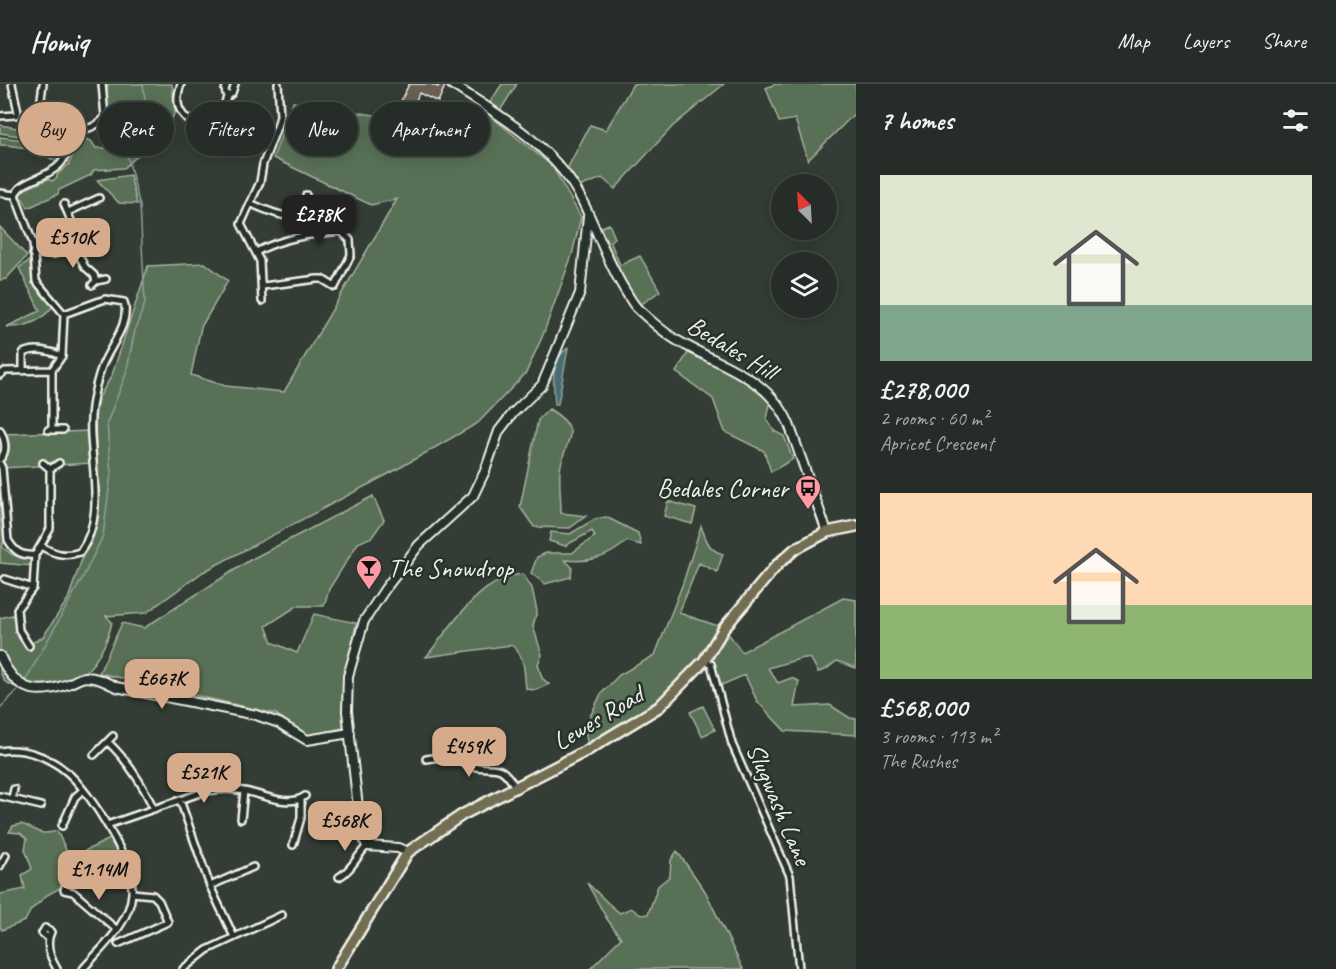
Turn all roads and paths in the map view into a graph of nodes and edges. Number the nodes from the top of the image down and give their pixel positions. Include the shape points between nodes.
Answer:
1 (12, 84) edge
2 (43, 84) edge
3 (102, 84) edge
4 (181, 84) edge
5 (227, 84) edge
6 (235, 84) edge
7 (278, 84) edge
8 (451, 84) edge
9 (227, 97) junction
10 (42, 102) edge
11 (225, 102) edge
12 (0, 116) edge
13 (186, 119) edge
14 (86, 129) edge
15 (274, 133) edge
16 (66, 156) edge
17 (266, 156) edge
18 (0, 193) edge
19 (15, 195) junction
20 (306, 195) dead end
21 (99, 198) dead end
22 (250, 203) junction
23 (64, 204) dead end
24 (68, 212) junction
25 (346, 215) dead end
26 (588, 216) junction
27 (304, 220) junction
28 (103, 224) dead end
29 (77, 235) junction
30 (74, 246) junction
31 (256, 252) junction
32 (33, 254) junction
33 (106, 279) dead end
34 (263, 286) junction
35 (262, 301) dead end
36 (64, 314) junction
37 (62, 356) junction
38 (52, 370) junction
39 (23, 371) junction
40 (0, 375) edge
41 (0, 430) edge
42 (63, 430) dead end
43 (0, 462) edge
44 (43, 463) dead end
45 (59, 463) dead end
46 (50, 469) junction
47 (856, 526) edge
48 (827, 532) junction
49 (41, 546) junction
50 (35, 555) junction
51 (5, 579) dead end
52 (33, 588) junction
53 (29, 646) dead end
54 (0, 656) edge
55 (704, 662) junction
56 (350, 733) junction
57 (113, 736) dead end
58 (108, 742) junction
59 (0, 751) edge
60 (94, 755) dead end
61 (426, 759) dead end
62 (516, 788) junction
63 (14, 789) dead end
64 (83, 790) junction
65 (244, 791) junction
66 (0, 796) edge
67 (12, 798) junction
68 (180, 800) junction
69 (41, 806) dead end
70 (154, 809) junction
71 (239, 815) dead end
72 (107, 825) junction
73 (62, 826) dead end
74 (288, 837) dead end
75 (295, 838) junction
76 (293, 845) dead end
77 (367, 846) junction
78 (408, 852) junction
79 (6, 855) dead end
80 (0, 866) edge
81 (253, 867) dead end
82 (339, 877) dead end
83 (210, 886) junction
84 (64, 887) dead end
85 (132, 893) junction
86 (282, 915) dead end
87 (117, 930) junction
88 (234, 937) junction
89 (48, 938) dead end
90 (118, 944) dead end
91 (57, 969) edge
92 (83, 969) edge
93 (183, 969) edge
94 (336, 969) edge
95 (799, 969) edge

1 - 12 street via 18,112
2 - 10 street
3 - 14 street via 105,117
4 - 13 street via 177,104
5 - 9 street
6 - 9 street
7 - 15 street via 280,116
8 - 26 street, Bedales Hill via 537,143 564,170
9 - 11 street
16 - 19 street via 57,169 19,188
17 - 22 street
18 - 19 street
19 - 32 street via 33,243
20 - 27 street
21 - 24 street
22 - 27 street via 278,215
22 - 31 street via 241,224
23 - 24 street
24 - 29 street
25 - 27 street
26 - 48 street, Bedales Hill via 612,270 636,308 675,340 730,366 772,396 782,409
26 - 56 street via 580,293 542,385 499,430 473,496 419,544 364,621 348,676
28 - 29 street
29 - 30 street
30 - 32 street via 54,254
30 - 33 street via 94,275 94,283
31 - 34 street
31 - 34 street via 285,239 341,231 350,240 351,255 335,287 322,279
32 - 36 street via 36,281
34 - 35 street
36 - 37 street
36 - 49 street via 105,299 124,302 126,310 102,365 92,405 91,533 80,552 73,554 54,554
37 - 38 street
37 - 39 street via 50,350 27,351 23,353
38 - 39 street
38 - 42 street via 50,430
39 - 40 street via 5,371
41 - 43 street via 5,445
43 - 50 street via 8,540 14,550
44 - 46 street
45 - 46 street
46 - 49 street via 50,529
47 - 48 highway, Lewes Road
48 - 55 highway, Lewes Road via 795,549 777,565 724,628
49 - 50 street
50 - 52 street
51 - 52 street
52 - 53 street via 17,609 19,630
54 - 56 street via 8,674 21,686 42,690 83,677 98,678 116,687 256,715 307,740
55 - 62 highway, Lewes Road via 659,707
55 - 95 street, Slugwash Lane via 711,664 732,744 790,876
56 - 77 street via 361,832
57 - 58 street
58 - 60 street
58 - 70 street via 130,766
59 - 64 street via 35,753 68,772
61 - 62 street via 454,755 468,766 494,767 502,770
62 - 78 highway, Lewes Road via 462,815
63 - 67 street
64 - 72 street
64 - 73 street via 75,797
65 - 68 street via 222,788
65 - 71 street
65 - 75 street via 275,800 303,798
66 - 67 street
67 - 69 street
68 - 70 street
68 - 83 street
70 - 72 street
72 - 85 street via 131,874
74 - 75 street
75 - 76 street
77 - 78 street
77 - 82 street
78 - 94 highway, Lewes Road
79 - 80 street
81 - 83 street
83 - 88 street
84 - 87 street via 75,891
85 - 87 street via 127,915
85 - 90 street via 153,895 168,922
86 - 88 street
87 - 92 street
88 - 93 street via 207,950
89 - 91 street via 51,960

